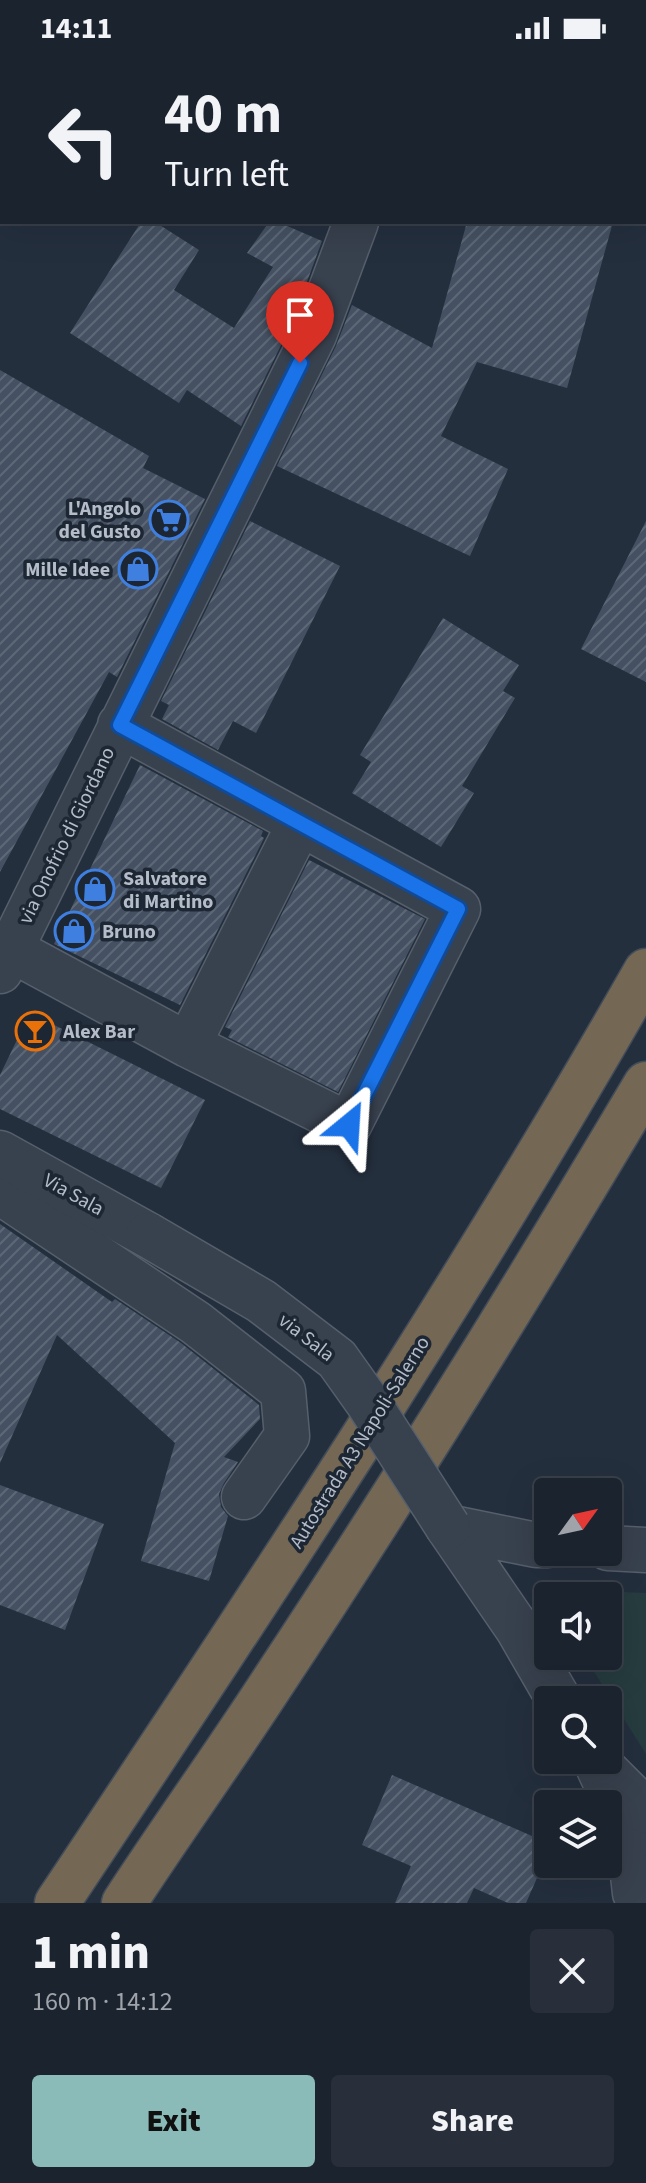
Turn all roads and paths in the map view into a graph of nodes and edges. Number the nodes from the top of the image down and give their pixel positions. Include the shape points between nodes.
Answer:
1 (355, 224) edge
2 (120, 725) junction
3 (300, 823) junction
4 (5, 960) edge
5 (646, 971) edge
6 (188, 1045) junction
7 (646, 1084) edge
8 (0, 1153) edge
9 (0, 1192) edge
10 (148, 1235) joint
11 (244, 1497) dead end
12 (448, 1527) junction
13 (534, 1545) edge
14 (622, 1549) edge
15 (646, 1550) edge
16 (551, 1686) edge
17 (602, 1774) edge
18 (608, 1774) edge
19 (646, 1811) edge
20 (637, 1890) edge
21 (57, 1903) edge
22 (124, 1903) edge

1 - 2 street, via Onofrio di Giordano via 314,335
2 - 3 street
2 - 4 street, via Onofrio di Giordano
3 - 6 street
3 - 6 street via 458,909 356,1112 349,1125
4 - 6 street
5 - 21 highway, Autostrada A3 Napoli-Salerno via 337,1479
7 - 22 highway via 384,1510
8 - 10 street, Via Sala
9 - 11 street via 196,1323 283,1391 287,1436
10 - 12 street, via Sala, bridge via 261,1301 337,1359
12 - 13 street
12 - 16 street, via Sala
14 - 15 street
17 - 20 street via 628,1831
18 - 19 street

